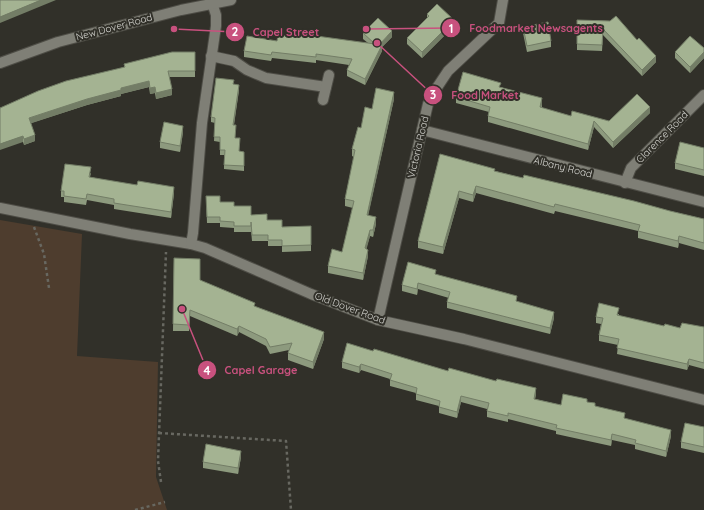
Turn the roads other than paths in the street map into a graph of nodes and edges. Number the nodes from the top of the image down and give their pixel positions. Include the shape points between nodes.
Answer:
1 (231, 0) edge
2 (504, 0) edge
3 (212, 3) junction
4 (211, 56) junction
5 (0, 63) edge
6 (329, 75) dead end
7 (326, 87) junction
8 (704, 94) edge
9 (323, 100) dead end
10 (422, 130) junction
11 (625, 183) junction
12 (704, 202) edge
13 (0, 208) edge
14 (191, 244) junction
15 (378, 320) junction
16 (704, 400) edge

1 - 3 street, New Dover Road
2 - 10 street, Victoria Road via 499,23 455,64 438,86 428,104
3 - 4 street via 216,20
3 - 5 street, New Dover Road via 58,42
4 - 7 street via 234,61 254,74 266,78
4 - 14 street
6 - 7 street
7 - 9 street
8 - 11 street, Clarence Road via 631,168
10 - 11 street, Albany Road
10 - 15 street, Victoria Road
11 - 12 street, Albany Road
13 - 14 street, Old Dover Road
14 - 15 street, Old Dover Road
15 - 16 street, Old Dover Road via 464,339

